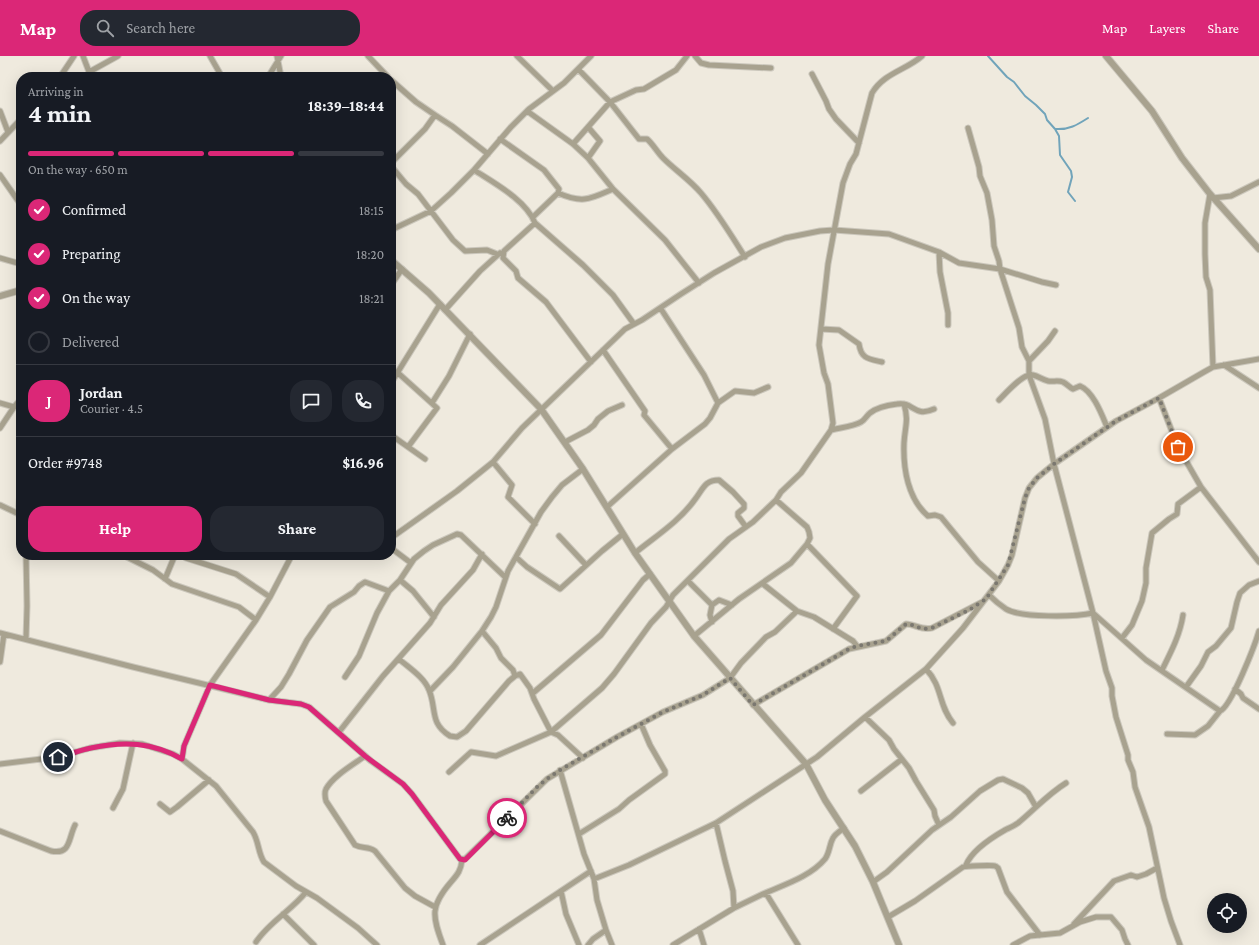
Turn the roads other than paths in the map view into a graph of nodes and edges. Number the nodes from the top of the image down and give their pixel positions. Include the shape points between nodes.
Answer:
1 (74, 56) edge
2 (83, 56) edge
3 (118, 56) edge
4 (210, 56) edge
5 (277, 56) edge
6 (282, 56) edge
7 (368, 56) edge
8 (517, 56) edge
9 (591, 56) edge
10 (687, 56) edge
11 (695, 56) edge
12 (922, 56) edge
13 (1106, 56) edge
14 (277, 62) junction
15 (771, 68) dead end
16 (578, 69) junction
17 (63, 72) edge
18 (89, 72) edge
19 (94, 72) edge
20 (219, 72) edge
21 (271, 72) edge
22 (280, 72) edge
23 (383, 72) edge
24 (812, 74) dead end
25 (396, 84) edge
26 (553, 91) junction
27 (610, 102) junction
28 (0, 111) edge
29 (527, 111) junction
30 (435, 115) junction
31 (16, 124) edge
32 (588, 127) junction
33 (968, 128) dead end
34 (8, 132) junction
35 (500, 139) junction
36 (0, 141) edge
37 (859, 143) junction
38 (573, 144) junction
39 (488, 154) junction
40 (396, 158) edge
41 (588, 158) junction
42 (474, 170) junction
43 (396, 172) edge
44 (0, 175) edge
45 (1259, 182) edge
46 (613, 189) junction
47 (558, 193) junction
48 (1212, 196) junction
49 (16, 198) edge
50 (431, 211) junction
51 (533, 217) junction
52 (536, 223) junction
53 (396, 228) edge
54 (834, 230) junction
55 (1259, 249) edge
56 (504, 251) junction
57 (939, 252) junction
58 (497, 254) junction
59 (745, 257) junction
60 (0, 258) edge
61 (16, 263) edge
62 (396, 264) edge
63 (402, 269) junction
64 (1000, 269) junction
65 (396, 278) edge
66 (698, 283) junction
67 (1056, 285) dead end
68 (16, 291) edge
69 (0, 296) edge
70 (440, 304) junction
71 (661, 309) junction
72 (445, 310) junction
73 (634, 324) junction
74 (948, 325) dead end
75 (821, 329) junction
76 (1055, 331) dead end
77 (470, 334) junction
78 (603, 350) junction
79 (1259, 359) edge
80 (1029, 361) junction
81 (591, 362) junction
82 (882, 362) dead end
83 (1224, 365) junction
84 (1213, 367) junction
85 (397, 372) joint
86 (1030, 375) junction
87 (768, 387) dead end
88 (1259, 388) edge
89 (1159, 398) junction
90 (999, 400) dead end
91 (0, 403) edge
92 (432, 403) junction
93 (718, 403) junction
94 (904, 404) junction
95 (16, 405) edge
96 (622, 405) dead end
97 (14, 407) junction
98 (542, 409) junction
99 (934, 409) dead end
100 (1108, 427) junction
101 (0, 428) edge
102 (831, 430) junction
103 (396, 439) edge
104 (565, 442) junction
105 (408, 447) junction
106 (672, 449) junction
107 (425, 458) dead end
108 (493, 462) junction
109 (1054, 464) junction
110 (583, 469) junction
111 (1201, 487) junction
112 (776, 500) junction
113 (0, 505) edge
114 (607, 507) junction
115 (16, 513) edge
116 (535, 524) junction
117 (746, 527) junction
118 (396, 534) edge
119 (623, 534) junction
120 (558, 536) dead end
121 (807, 544) junction
122 (396, 552) edge
123 (635, 552) junction
124 (482, 554) junction
125 (516, 557) junction
126 (26, 560) edge
127 (133, 560) edge
128 (173, 560) edge
129 (192, 560) edge
130 (289, 560) edge
131 (1259, 562) edge
132 (411, 563) junction
133 (586, 565) junction
134 (650, 574) junction
135 (505, 577) junction
136 (165, 579) junction
137 (400, 580) junction
138 (688, 581) junction
139 (999, 581) junction
140 (1259, 581) edge
141 (763, 584) junction
142 (389, 591) junction
143 (988, 597) junction
144 (270, 598) junction
145 (669, 601) junction
146 (712, 605) junction
147 (732, 605) junction
148 (798, 611) junction
149 (1093, 614) junction
150 (1183, 615) dead end
151 (434, 617) junction
152 (256, 620) junction
153 (712, 622) junction
154 (833, 629) junction
155 (482, 631) junction
156 (1259, 631) edge
157 (2, 633) edge
158 (694, 636) junction
159 (1122, 638) junction
160 (26, 639) junction
161 (857, 646) junction
162 (399, 659) junction
163 (0, 662) edge
164 (926, 669) junction
165 (1162, 670) junction
166 (516, 676) junction
167 (345, 677) dead end
168 (730, 678) junction
169 (210, 685) junction
170 (1186, 687) junction
171 (1235, 689) junction
172 (430, 691) junction
173 (532, 693) junction
174 (269, 700) junction
175 (753, 705) junction
176 (1259, 709) edge
177 (1220, 711) junction
178 (865, 717) junction
179 (953, 723) dead end
180 (641, 724) junction
181 (339, 732) junction
182 (551, 732) junction
183 (1167, 734) dead end
184 (133, 743) junction
185 (365, 756) junction
186 (582, 758) junction
187 (182, 759) junction
188 (902, 759) junction
189 (0, 764) edge
190 (806, 764) junction
191 (560, 770) junction
192 (449, 772) dead end
193 (209, 780) junction
194 (1066, 783) dead end
195 (861, 791) dead end
196 (160, 804) dead end
197 (1036, 807) junction
198 (114, 808) dead end
199 (716, 823) junction
200 (75, 825) dead end
201 (939, 825) junction
202 (844, 828) junction
203 (0, 832) edge
204 (579, 834) junction
205 (462, 860) junction
206 (966, 865) junction
207 (1157, 868) junction
208 (591, 871) junction
209 (594, 879) junction
210 (873, 882) junction
211 (561, 891) junction
212 (306, 892) junction
213 (763, 894) junction
214 (435, 907) junction
215 (734, 908) junction
216 (284, 914) junction
217 (888, 917) junction
218 (1069, 929) junction
219 (606, 930) junction
220 (698, 930) junction
221 (1040, 934) junction
222 (256, 942) dead end
223 (314, 945) edge
224 (377, 945) edge
225 (443, 945) edge
226 (480, 945) edge
227 (579, 945) edge
228 (588, 945) edge
229 (612, 945) edge
230 (673, 945) edge
231 (704, 945) edge
232 (798, 945) edge
233 (899, 945) edge
234 (1013, 945) edge
235 (1128, 945) edge
236 (1180, 945) edge

1 - 17 street
2 - 18 street
3 - 19 street
4 - 20 street
5 - 14 street
6 - 14 street
7 - 23 street
8 - 26 street
9 - 16 street
10 - 27 street via 670,74 644,89
11 - 15 street via 701,63 709,65
12 - 37 street via 895,71 876,87 872,93
13 - 48 street via 1142,97 1182,158
14 - 21 street
14 - 22 street
16 - 26 street
16 - 27 street
24 - 37 street via 829,109
25 - 30 street
26 - 29 street
27 - 32 street
27 - 59 street via 639,139 651,142 655,150 700,192
28 - 34 street
29 - 35 street
29 - 38 street
30 - 39 street
30 - 40 street
31 - 34 street
32 - 38 street
32 - 41 street via 600,141
33 - 64 street via 987,193 994,246
34 - 36 street
35 - 39 street
35 - 47 street via 544,170 559,189
37 - 54 street via 843,183
38 - 41 street
39 - 42 street
41 - 46 street
42 - 50 street
42 - 51 street via 517,200
43 - 50 street
44 - 49 street
45 - 48 street via 1231,196
46 - 47 street via 589,199 572,199
46 - 66 street via 665,240
47 - 51 street
48 - 55 street
48 - 84 street via 1205,223 1204,254 1210,290
50 - 53 street
50 - 58 street via 453,240 465,251 488,250
51 - 52 street
52 - 56 street
52 - 73 street via 613,295
54 - 57 street via 889,234
54 - 59 street via 785,238 761,247
54 - 75 street
56 - 58 street
56 - 81 street via 503,258 516,271 518,278 546,302
57 - 64 street via 959,263
57 - 74 street
58 - 72 street
59 - 66 street
60 - 61 street
62 - 63 street
63 - 65 street
63 - 70 street
64 - 67 street
64 - 80 street via 1019,328 1022,347
66 - 71 street
68 - 69 street
70 - 72 street
70 - 85 street
71 - 73 street
71 - 93 street via 704,375
72 - 77 street
73 - 78 street
75 - 82 street via 839,330 859,344 860,352 865,357
75 - 102 street via 819,345 828,384 833,423
76 - 80 street
77 - 92 street
77 - 98 street
78 - 81 street
78 - 106 street via 645,411 644,415
79 - 83 street
80 - 86 street
81 - 98 street
83 - 84 street
83 - 88 street
84 - 89 street
85 - 92 street
86 - 90 street via 1023,378
86 - 100 street via 1064,382 1073,389 1080,386 1084,388 1098,406
86 - 109 street via 1044,419
87 - 93 street via 754,393 735,391
89 - 100 street
89 - 111 street via 1178,447
91 - 97 street
92 - 105 street via 437,408
93 - 106 street via 710,418
94 - 99 street via 920,412
94 - 102 street via 871,412 861,422
94 - 139 street via 908,420 904,459 914,501 928,516 941,517 978,562
95 - 97 street
96 - 104 street via 608,411 588,430
97 - 101 street
98 - 104 street
98 - 108 street
100 - 109 street
102 - 112 street via 801,473
103 - 105 street
104 - 110 street
105 - 107 street
106 - 114 street
108 - 116 street via 512,485 508,497
108 - 118 street
109 - 139 street via 1029,488 1012,555
109 - 149 street
110 - 114 street
110 - 116 street via 555,493
111 - 131 street
111 - 159 street via 1178,504 1177,514 1152,533 1142,601 1132,625
112 - 117 street
112 - 121 street via 806,527 810,538
113 - 115 street
114 - 119 street
116 - 125 street
117 - 123 street via 738,516 744,504 719,480 711,480 682,516
117 - 138 street via 730,539
119 - 123 street
119 - 133 street
120 - 133 street
121 - 141 street via 791,563
121 - 154 street via 857,596
122 - 132 street
123 - 134 street
124 - 132 street via 459,534 432,545
124 - 135 street
124 - 151 street via 473,570 441,605
125 - 133 street via 560,589
125 - 135 street
126 - 160 street
127 - 136 street
128 - 136 street
129 - 144 street via 236,574
130 - 144 street
132 - 137 street
134 - 145 street
134 - 173 street via 601,634
135 - 155 street via 496,607
136 - 152 street via 181,588 239,607
137 - 142 street
137 - 151 street via 413,591
138 - 145 street
138 - 146 street
139 - 143 street
140 - 170 street via 1240,593 1233,625 1208,652 1202,666
141 - 147 street
141 - 148 street
142 - 167 street via 358,656
142 - 174 street via 365,582 330,607 307,640 285,681
143 - 149 street via 1012,612 1066,617
143 - 161 street via 969,610 932,628 923,629 906,624 886,641
143 - 164 street
144 - 152 street
145 - 158 street
145 - 182 street via 609,680
146 - 147 street via 719,600
146 - 153 street
147 - 153 street
148 - 154 street
148 - 168 street via 766,637
149 - 159 street
149 - 207 street via 1112,688 1116,717 1149,828
150 - 165 street via 1181,628
151 - 162 street
152 - 169 street
153 - 158 street
154 - 161 street
155 - 166 street
155 - 172 street
156 - 171 street
157 - 160 street
157 - 163 street
158 - 168 street
159 - 165 street via 1146,660
160 - 169 street via 133,668
161 - 175 street
162 - 172 street via 419,676
162 - 181 street
164 - 178 street
164 - 179 street via 935,680 945,712
165 - 170 street
166 - 172 street via 470,728 457,737 448,735 436,721
166 - 173 street via 522,675
168 - 175 street
168 - 180 street via 703,695
169 - 174 street
169 - 187 street via 184,746
170 - 177 street
171 - 176 street
171 - 177 street via 1225,708
173 - 182 street
174 - 181 street via 309,707
175 - 190 street
177 - 183 street via 1208,726 1195,734
178 - 188 street via 889,740
178 - 190 street
180 - 186 street
180 - 204 street via 665,774 619,809
181 - 185 street
182 - 186 street via 558,735
182 - 192 street via 496,756 471,752
184 - 187 street via 163,750
184 - 189 street via 90,748 58,757
184 - 198 street via 123,789
185 - 205 street via 392,775 412,794
185 - 214 street via 337,777 326,789 326,801 355,845 375,851 405,888
186 - 191 street
187 - 193 street
188 - 195 street
188 - 201 street via 934,810
190 - 199 street
190 - 202 street via 825,800
191 - 204 street
191 - 205 street via 538,786 465,860
193 - 196 street via 170,812
193 - 212 street via 253,832 264,862
194 - 197 street
197 - 201 street via 1028,793 1003,779 980,791
197 - 206 street via 1018,823 979,849
199 - 209 street
199 - 215 street via 734,891
200 - 203 street via 67,846 60,853
201 - 210 street
202 - 210 street
202 - 213 street via 834,837 830,851 819,865 805,875
204 - 208 street
205 - 214 street via 461,869 442,893
206 - 217 street
206 - 221 street via 993,865 998,868 1007,892
207 - 218 street via 1141,876 1131,875 1114,881
207 - 236 street
208 - 209 street
208 - 211 street
209 - 219 street via 596,900
210 - 217 street
211 - 226 street
211 - 227 street via 566,914
212 - 216 street
212 - 224 street via 358,928
213 - 215 street
213 - 232 street via 768,897
214 - 225 street
215 - 220 street
216 - 222 street via 264,931
216 - 223 street
217 - 233 street
218 - 221 street via 1060,933
218 - 235 street via 1096,917 1111,916 1122,930
219 - 228 street
219 - 229 street
220 - 230 street
220 - 231 street
221 - 234 street

